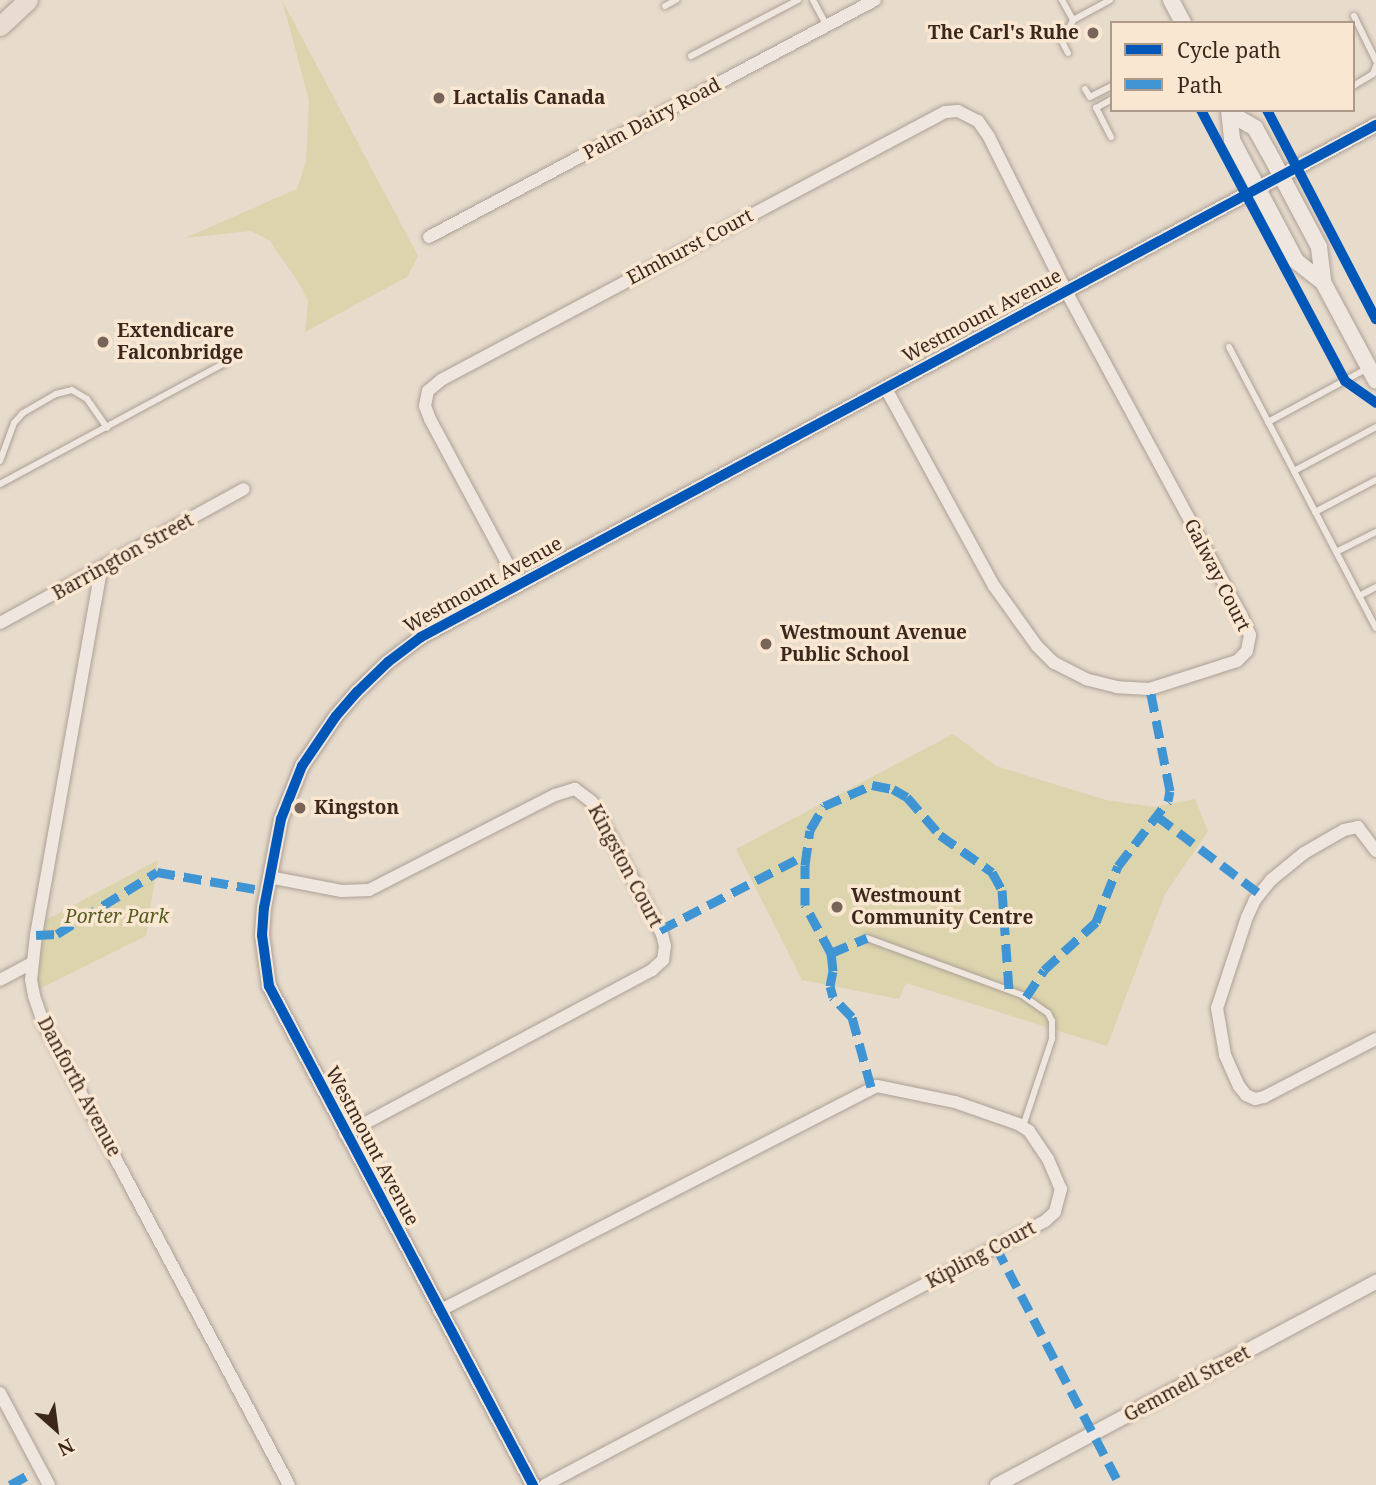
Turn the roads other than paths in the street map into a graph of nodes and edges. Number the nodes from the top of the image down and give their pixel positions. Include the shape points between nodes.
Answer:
1 (28, 0) edge
2 (676, 0) edge
3 (798, 0) edge
4 (813, 0) edge
5 (875, 0) edge
6 (1062, 0) edge
7 (1110, 0) edge
8 (1171, 0) edge
9 (665, 6) dead end
10 (1354, 16) dead end
11 (1073, 20) junction
12 (1182, 21) edge
13 (0, 26) edge
14 (827, 26) junction
15 (1068, 53) dead end
16 (691, 56) dead end
17 (1376, 64) edge
18 (1355, 85) edge
19 (1110, 87) edge
20 (1085, 89) dead end
21 (1110, 100) edge
22 (1230, 112) edge
23 (1376, 125) edge
24 (1111, 137) dead end
25 (1281, 175) junction
26 (1258, 188) junction
27 (429, 237) dead end
28 (1323, 282) junction
29 (1066, 291) junction
30 (1229, 348) dead end
31 (225, 363) dead end
32 (1372, 374) edge
33 (885, 387) junction
34 (1268, 422) junction
35 (1376, 427) edge
36 (107, 428) junction
37 (0, 461) edge
38 (1294, 471) junction
39 (1376, 480) edge
40 (0, 484) edge
41 (244, 489) dead end
42 (1315, 512) junction
43 (1376, 532) edge
44 (1336, 552) junction
45 (101, 570) junction
46 (519, 585) junction
47 (1376, 587) edge
48 (1359, 596) junction
49 (0, 623) edge
50 (1376, 628) edge
51 (1376, 851) edge
52 (269, 877) junction
53 (867, 938) dead end
54 (32, 963) junction
55 (0, 980) edge
56 (1376, 1038) edge
57 (1023, 1127) junction
58 (345, 1134) junction
59 (1376, 1282) edge
60 (439, 1311) junction
61 (0, 1393) edge
62 (49, 1485) edge
63 (289, 1485) edge
64 (533, 1485) edge
65 (545, 1485) edge
66 (997, 1485) edge

1 - 13 main road
2 - 9 lane
3 - 16 lane
4 - 14 lane
5 - 14 street, Palm Dairy Road
6 - 11 lane
7 - 11 lane
8 - 12 main road
10 - 17 lane
11 - 15 lane via 1062,41
14 - 27 street, Palm Dairy Road
17 - 18 lane via 1373,74
19 - 20 lane via 1090,97
21 - 24 lane via 1096,108
22 - 25 main road via 1255,128
22 - 26 main road via 1232,140
23 - 25 street, Westmount Avenue
25 - 26 street, Westmount Avenue
25 - 28 main road via 1319,247
26 - 28 main road via 1296,261
26 - 29 street, Westmount Avenue
28 - 32 main road
29 - 33 street, Westmount Avenue
29 - 33 street, Galway Court via 1241,614 1250,635 1247,651 1237,660 1150,689 1086,680 1054,663 994,586
29 - 46 street, Elmhurst Court via 989,137 969,114 945,112 453,373 428,391 425,406
30 - 34 lane
31 - 36 lane
32 - 34 lane
33 - 46 street, Westmount Avenue
34 - 38 lane
35 - 38 lane
36 - 37 lane via 87,399 72,390 56,394 14,423
36 - 40 lane
38 - 42 lane
39 - 42 lane
41 - 45 street, Barrington Street
42 - 44 lane
43 - 44 lane
44 - 48 lane
45 - 49 street, Barrington Street
45 - 54 street, Danforth Avenue
46 - 52 street, Westmount Avenue via 421,637 388,662 336,716 302,766 290,793
47 - 48 lane
48 - 50 lane
51 - 56 street via 1358,827 1344,830 1304,853 1271,880 1255,900 1217,1008 1225,1055 1245,1095 1255,1099
52 - 58 street, Westmount Avenue via 262,935 269,986
52 - 58 street, Kingston Court via 342,891 369,890 575,789 592,802 662,934 663,960 652,970
53 - 57 lane via 1022,995 1048,1013 1052,1039
54 - 55 street
54 - 63 street, Danforth Avenue via 34,996 43,1022
57 - 60 street via 955,1102 877,1086
57 - 65 street, Kipling Court via 1048,1159 1061,1189 1055,1212 1045,1221
58 - 60 street, Westmount Avenue
59 - 66 street, Gemmell Street
60 - 64 street, Westmount Avenue
61 - 62 street

